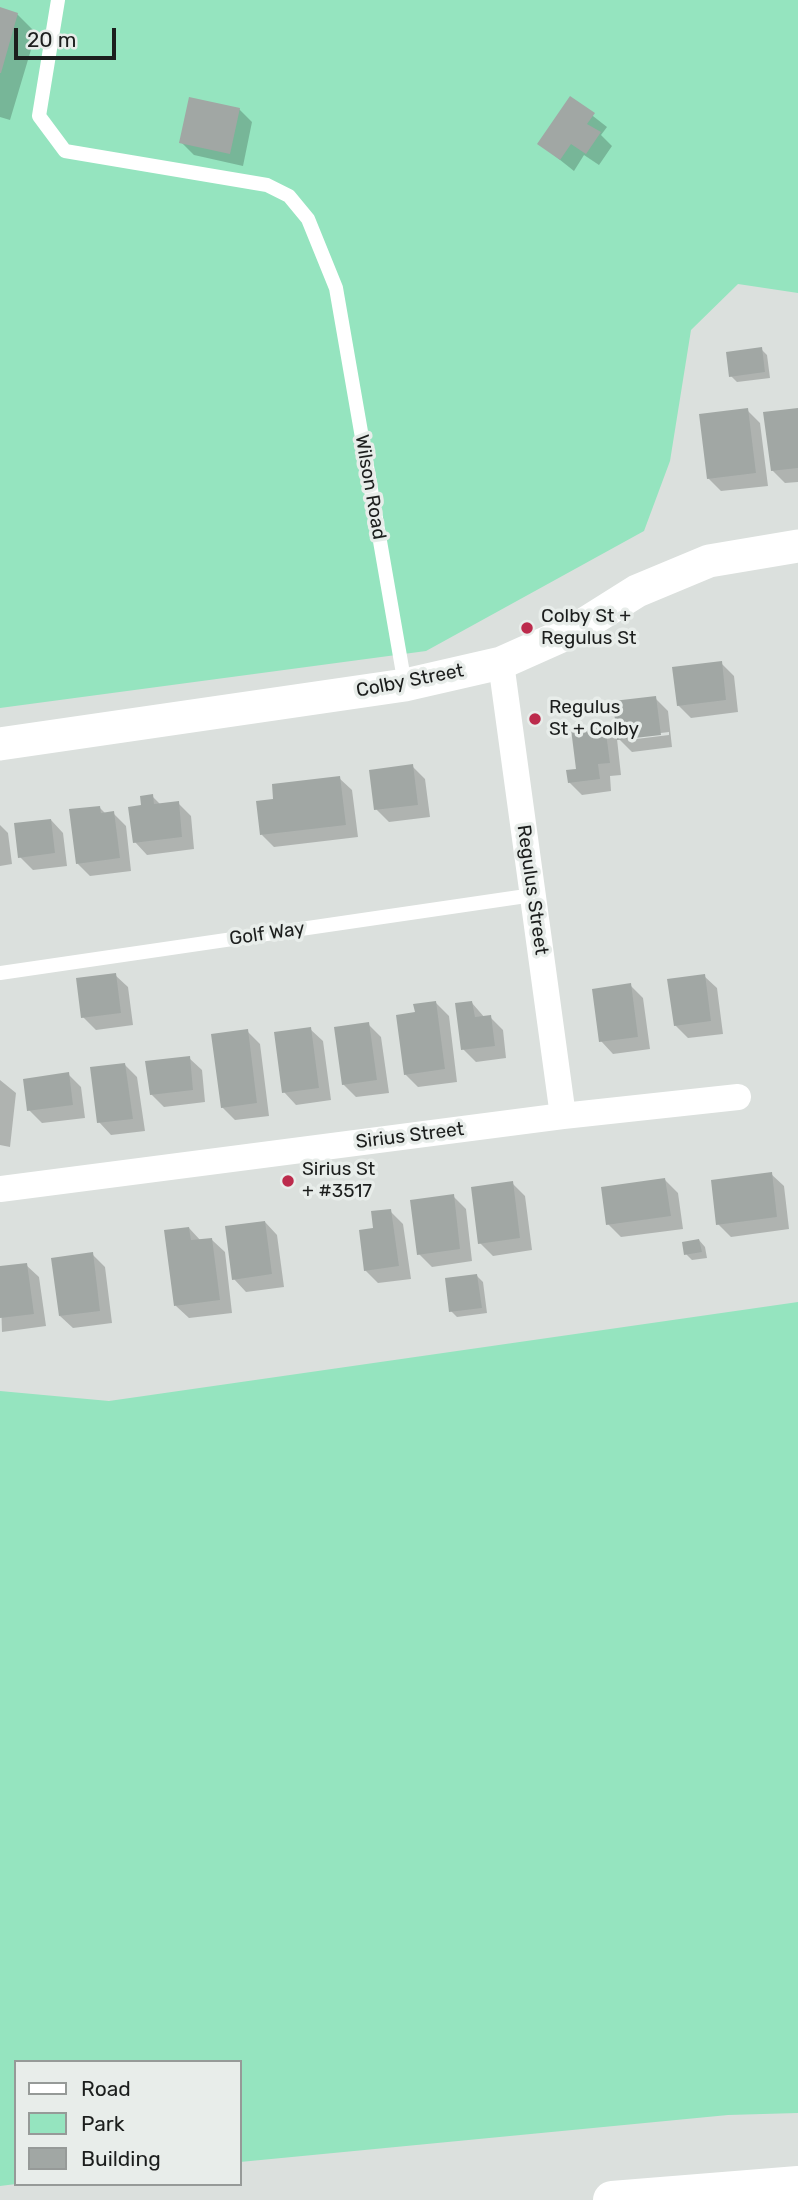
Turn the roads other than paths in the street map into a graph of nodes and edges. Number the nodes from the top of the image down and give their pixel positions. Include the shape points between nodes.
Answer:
1 (58, 0) edge
2 (798, 546) edge
3 (501, 663) junction
4 (405, 685) junction
5 (0, 744) edge
6 (533, 895) junction
7 (0, 973) edge
8 (738, 1097) dead end
9 (563, 1116) junction
10 (0, 1189) edge
11 (798, 2185) edge
12 (612, 2200) edge

1 - 4 lane, Wilson Road via 38,116 65,151 267,185 289,196 308,219 336,288
2 - 3 street, Colby Street via 709,561 637,591 575,629
3 - 4 street, Colby Street
3 - 6 street, Regulus Street
4 - 5 street, Colby Street
6 - 7 lane, Golf Way
6 - 9 street, Regulus Street
8 - 9 street, Sirius Street
9 - 10 street, Sirius Street
11 - 12 highway

